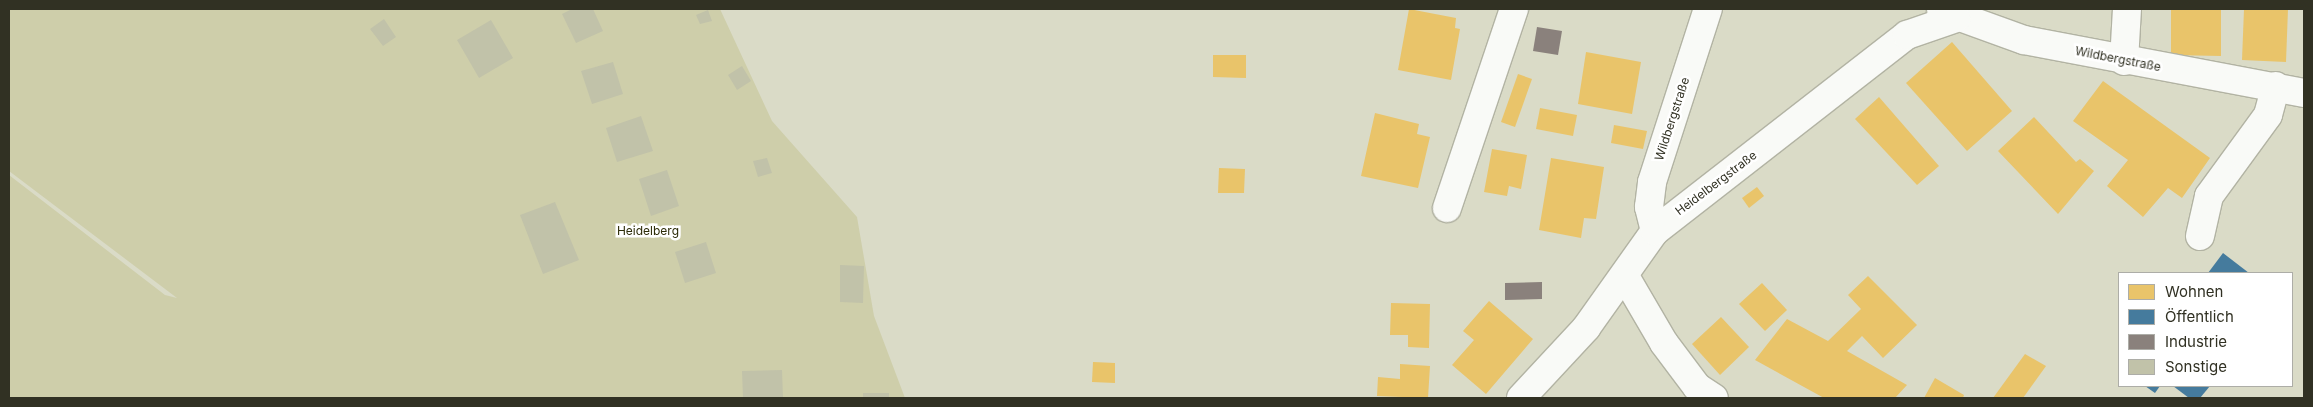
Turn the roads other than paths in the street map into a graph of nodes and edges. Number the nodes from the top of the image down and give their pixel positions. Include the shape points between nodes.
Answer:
1 (1514, 9) edge
2 (1708, 9) edge
3 (2127, 9) edge
4 (1946, 13) edge
5 (2124, 60) junction
6 (2276, 86) junction
7 (2304, 93) edge
8 (1447, 208) dead end
9 (1655, 231) junction
10 (2200, 236) dead end
11 (1626, 278) junction
12 (1521, 398) edge
13 (1714, 398) edge

1 - 8 street
2 - 9 street, Wildbergstraße via 1652,182 1649,208
3 - 5 street
4 - 5 street, Wildbergstraße via 2024,40
4 - 9 street, Heidelbergstraße via 1907,35
5 - 6 street, Wildbergstraße
6 - 7 street, Wildbergstraße
6 - 10 street via 2268,115 2210,196
9 - 11 street, Heidelbergstraße
11 - 12 street, Heidelbergstraße
11 - 13 street via 1664,343 1697,387

